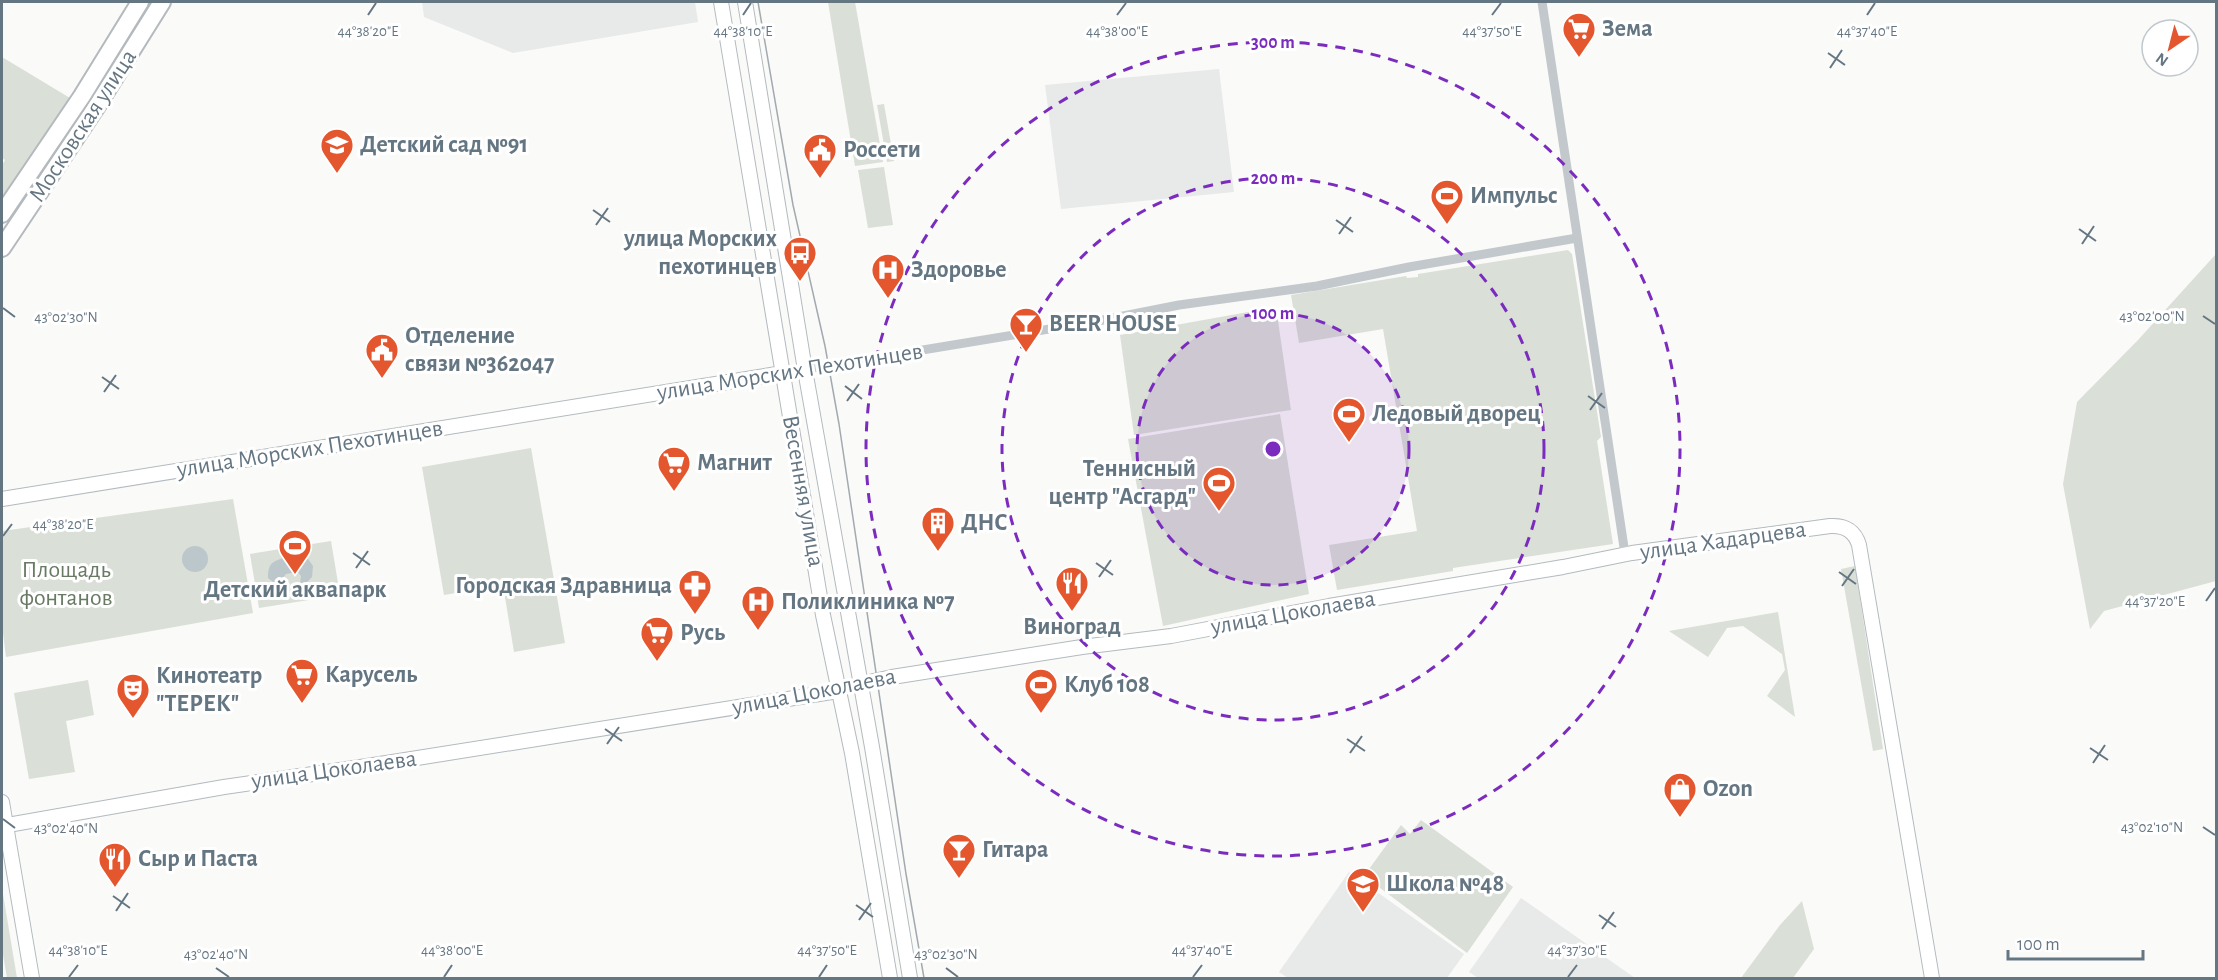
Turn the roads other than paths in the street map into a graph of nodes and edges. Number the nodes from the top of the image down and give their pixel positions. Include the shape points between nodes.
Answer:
1 (140, 2) edge
2 (162, 2) edge
3 (721, 2) edge
4 (745, 2) edge
5 (1542, 2) edge
6 (2, 214) edge
7 (1577, 238) junction
8 (2, 248) edge
9 (805, 370) junction
10 (783, 373) junction
11 (2, 499) edge
12 (1625, 554) junction
13 (860, 684) junction
14 (838, 690) junction
15 (2, 802) edge
16 (4, 826) edge
17 (32, 978) edge
18 (890, 978) edge
19 (910, 978) edge
20 (1932, 978) edge

1 - 6 highway, Московская улица
2 - 8 highway, Московская улица
3 - 10 street, Весенняя улица
4 - 9 street, Весенняя улица
5 - 7 street, улица Хадарцева
7 - 9 street, улица Морских Пехотинцев via 1317,286 1179,305
7 - 12 street, улица Хадарцева
9 - 10 street, улица Морских Пехотинцев
9 - 13 street, Весенняя улица
10 - 11 street, улица Морских Пехотинцев
10 - 14 street, Весенняя улица
12 - 13 street, улица Цоколаева via 1172,636
12 - 20 street, улица Хадарцева via 1837,525 1857,537
13 - 14 street, улица Цоколаева
13 - 19 street, Весенняя улица
14 - 16 street, улица Цоколаева via 248,783
14 - 18 street, Весенняя улица
15 - 16 street
16 - 17 street

